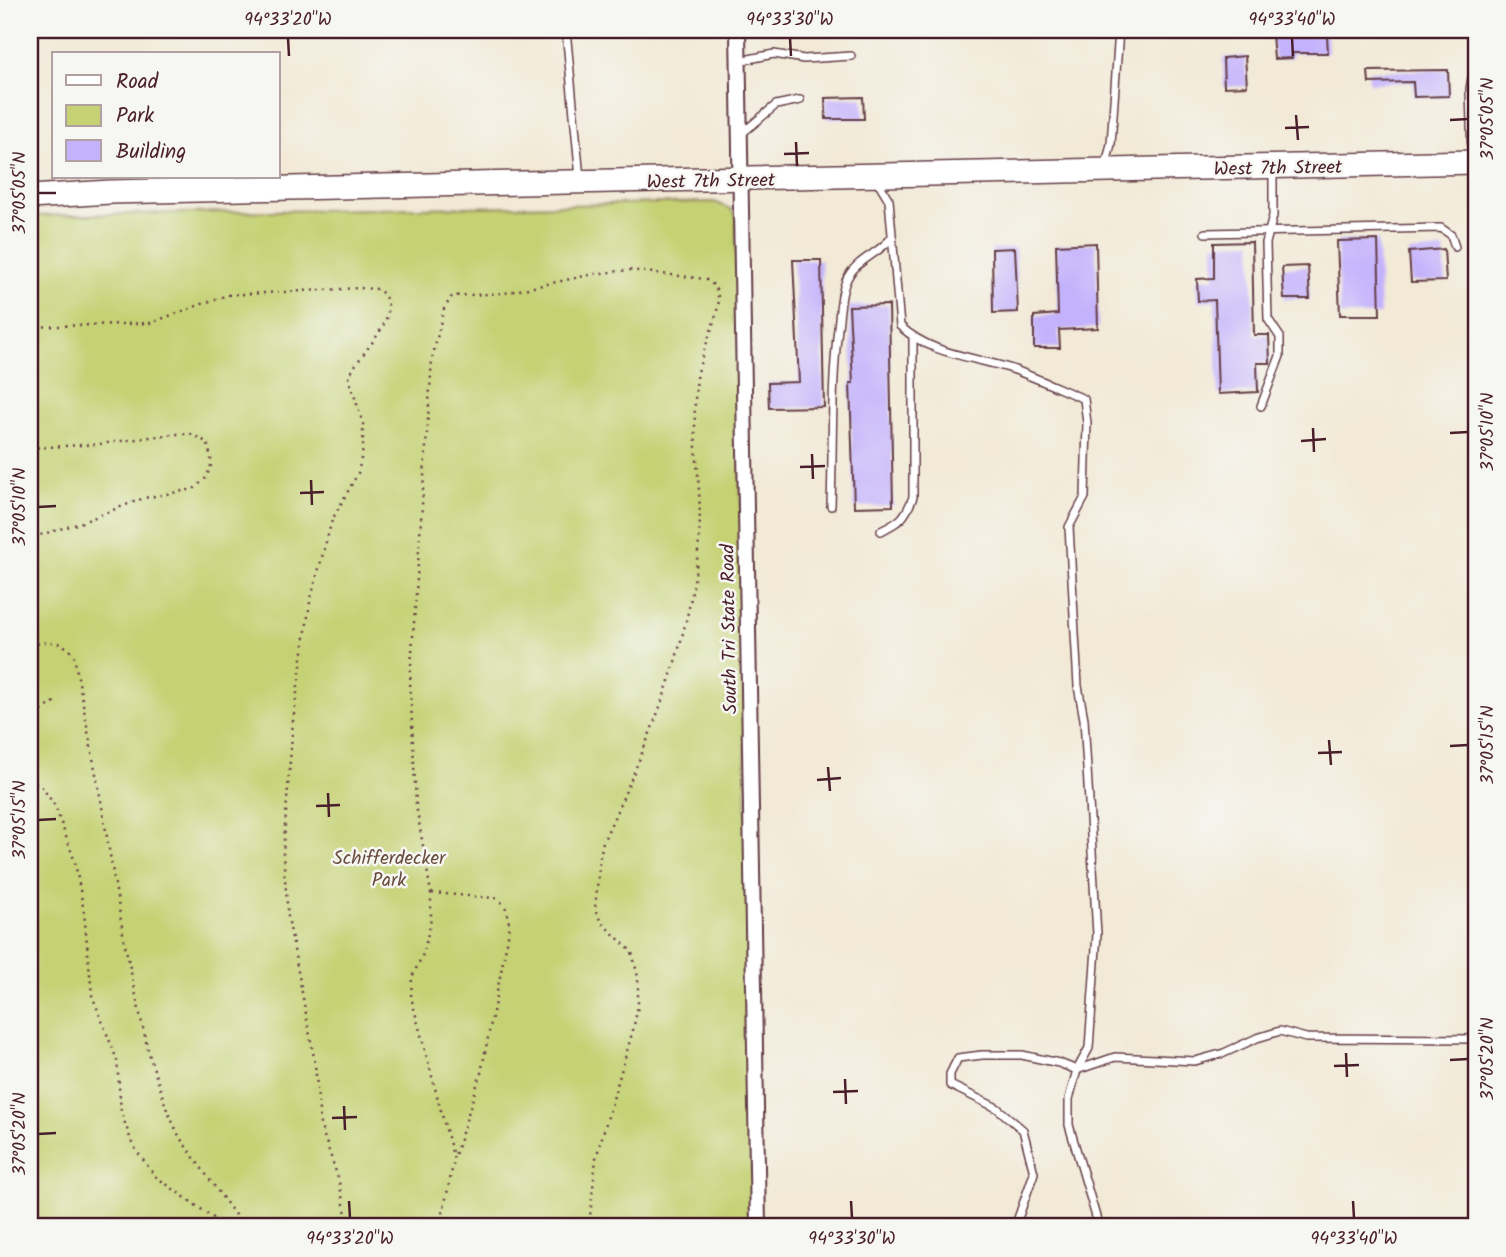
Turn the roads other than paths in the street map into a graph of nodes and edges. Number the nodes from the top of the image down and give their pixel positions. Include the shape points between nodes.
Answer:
1 (566, 30) edge
2 (738, 30) edge
3 (1119, 30) edge
4 (851, 56) dead end
5 (738, 62) junction
6 (1476, 72) edge
7 (800, 100) dead end
8 (739, 135) junction
9 (1474, 162) edge
10 (1273, 167) junction
11 (1098, 171) junction
12 (875, 176) junction
13 (740, 179) junction
14 (581, 182) junction
15 (30, 197) edge
16 (1270, 230) junction
17 (1205, 233) dead end
18 (892, 237) junction
19 (1455, 247) dead end
20 (912, 337) junction
21 (1261, 406) dead end
22 (831, 506) dead end
23 (881, 531) dead end
24 (1476, 1039) edge
25 (1077, 1070) junction
26 (758, 1227) edge
27 (1015, 1227) edge
28 (1099, 1227) edge

1 - 14 lane
2 - 5 street, South Tri State Road
3 - 11 lane via 1111,144 1107,161
4 - 5 lane via 804,60 774,54
5 - 8 street, South Tri State Road
6 - 9 lane via 1470,89
7 - 8 lane via 776,105
8 - 13 street, South Tri State Road
9 - 10 main road, West 7th Street
10 - 11 main road, West 7th Street
10 - 16 lane
11 - 12 main road, West 7th Street
12 - 13 main road, West 7th Street
12 - 18 lane via 889,200
13 - 14 main road, West 7th Street
13 - 26 street, South Tri State Road
14 - 15 main road, West 7th Street
16 - 17 lane
16 - 19 lane via 1441,228 1451,235
16 - 21 lane via 1266,243 1268,319 1280,337 1280,356
18 - 20 lane via 900,326
18 - 22 lane via 856,265 846,279 841,300
20 - 23 lane via 913,497 898,523
20 - 25 lane via 967,359 1009,368 1084,399 1085,497 1069,527 1097,934 1089,1048
24 - 25 lane via 1306,1038 1280,1031 1195,1061 1115,1057
25 - 27 lane via 1023,1055 982,1055 958,1058 950,1074 950,1085 997,1108 1023,1130 1034,1173
25 - 28 lane via 1069,1099 1069,1125

